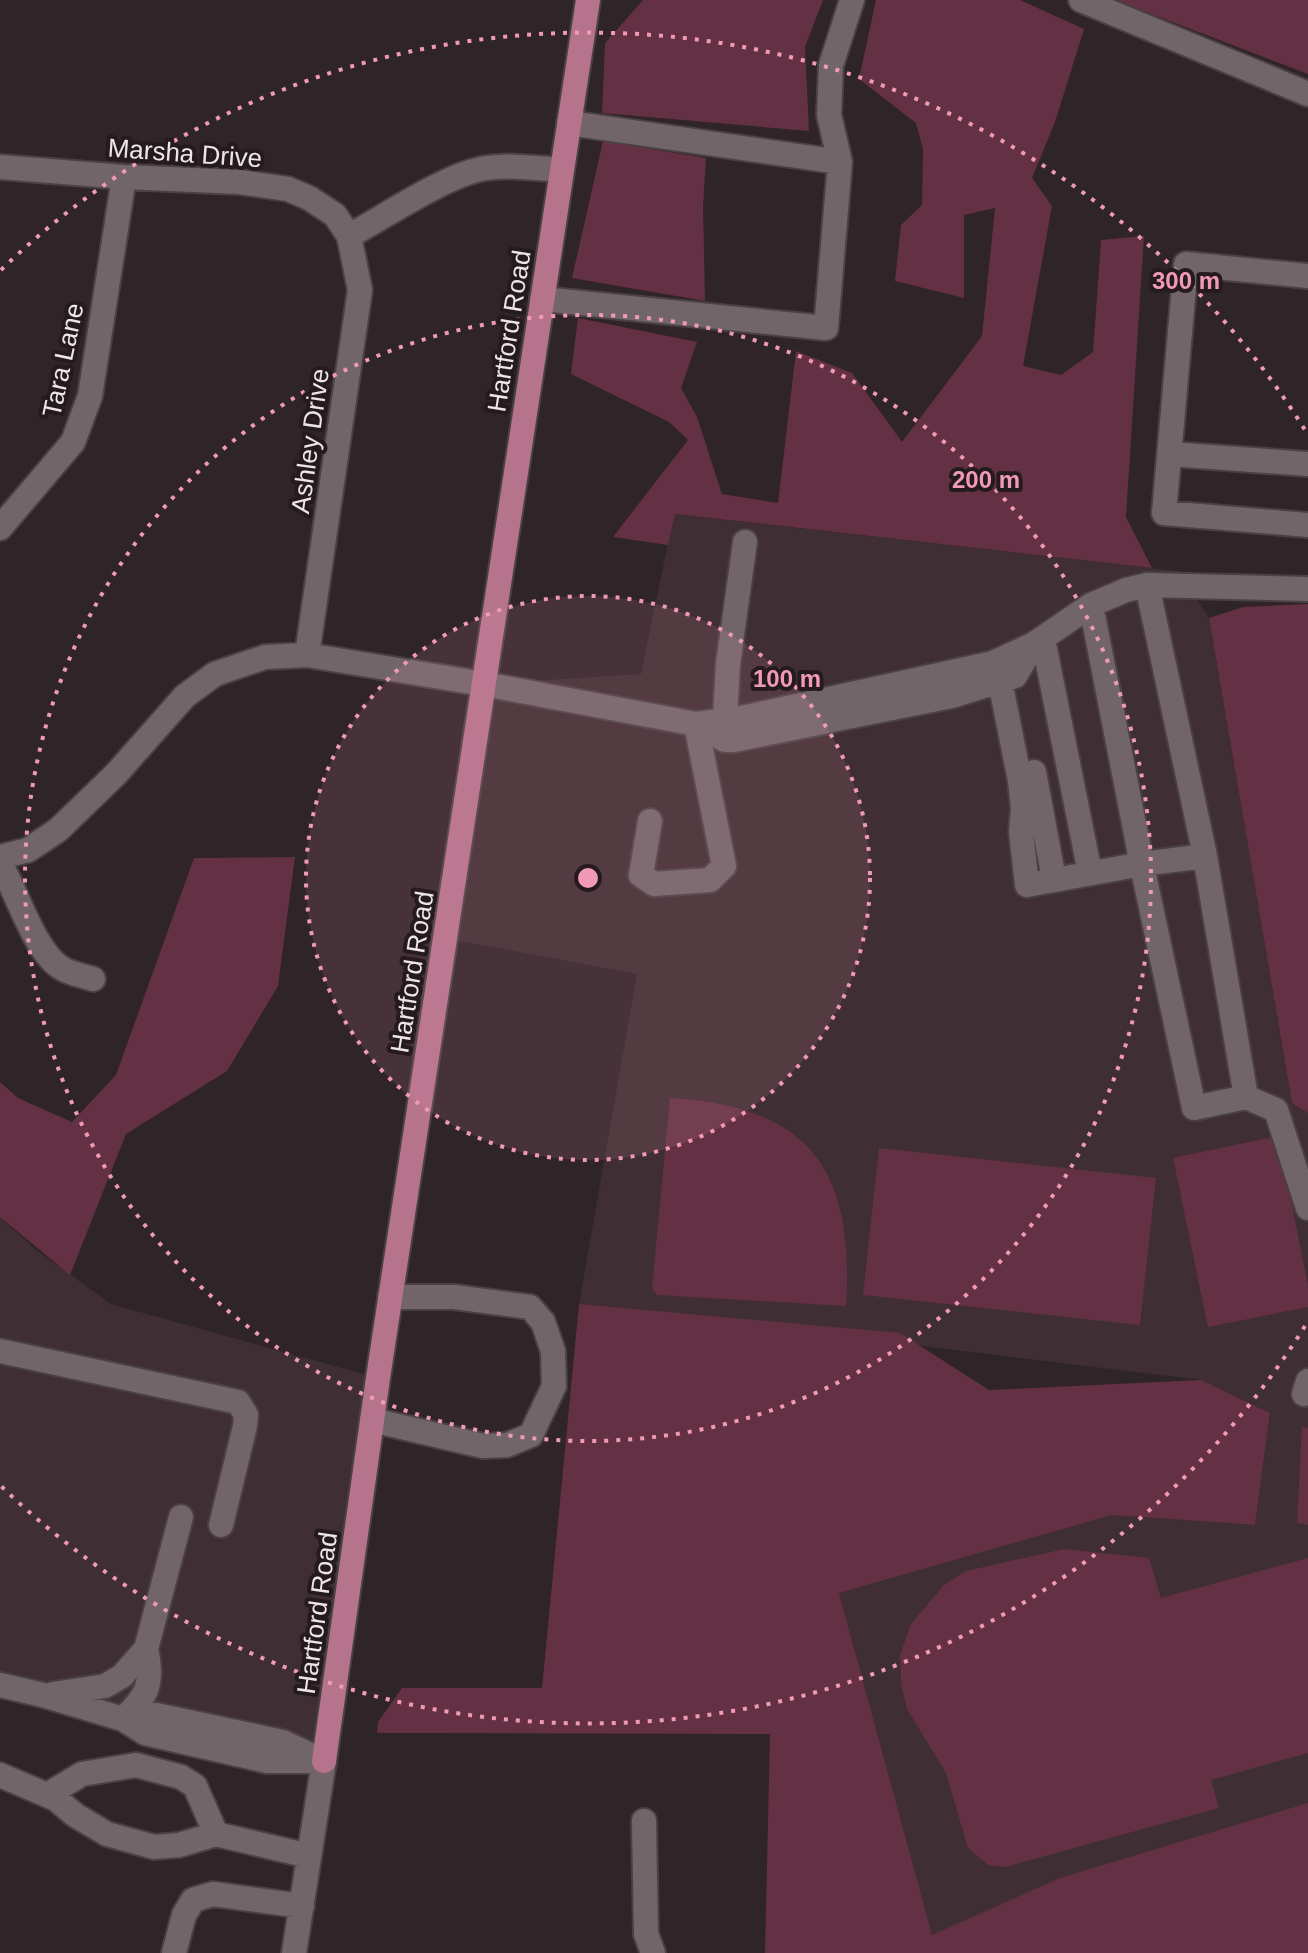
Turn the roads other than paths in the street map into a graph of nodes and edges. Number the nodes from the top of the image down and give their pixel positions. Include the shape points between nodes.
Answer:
1 (588, 0) edge
2 (852, 0) edge
3 (1081, 0) edge
4 (1308, 94) edge
5 (569, 123) junction
6 (840, 162) junction
7 (0, 167) edge
8 (562, 170) junction
9 (124, 177) junction
10 (349, 236) junction
11 (1308, 276) edge
12 (542, 299) junction
13 (1170, 454) junction
14 (1308, 464) edge
15 (1308, 525) edge
16 (0, 528) edge
17 (745, 542) dead end
18 (1147, 585) junction
19 (1308, 589) edge
20 (1091, 605) junction
21 (1038, 641) junction
22 (307, 655) junction
23 (1007, 678) junction
24 (484, 684) junction
25 (725, 719) junction
26 (696, 724) junction
27 (650, 821) dead end
28 (1205, 856) junction
29 (0, 860) edge
30 (1142, 864) junction
31 (1090, 873) junction
32 (93, 979) dead end
33 (1246, 1097) junction
34 (1308, 1208) edge
35 (390, 1297) junction
36 (0, 1351) edge
37 (372, 1420) junction
38 (181, 1517) dead end
39 (221, 1525) dead end
40 (146, 1649) junction
41 (0, 1685) edge
42 (43, 1695) junction
43 (123, 1719) junction
44 (324, 1761) junction
45 (0, 1775) edge
46 (47, 1795) junction
47 (644, 1821) dead end
48 (216, 1834) junction
49 (309, 1856) junction
50 (302, 1906) junction
51 (174, 1953) edge
52 (294, 1953) edge
53 (653, 1953) edge

1 - 5 main road, Hartford Road
2 - 6 street via 831,65 829,115
3 - 4 street
5 - 6 street
5 - 8 main road, Hartford Road
6 - 12 street via 826,328
7 - 9 street, Marsha Drive
8 - 10 street via 481,169
8 - 12 main road, Hartford Road
9 - 10 street, Marsha Drive via 288,189 335,215
9 - 16 street, Tara Lane via 90,396 73,442
10 - 22 street, Ashley Drive via 360,290
11 - 13 street via 1186,264
12 - 24 main road, Hartford Road
13 - 14 street
13 - 15 street via 1164,513
17 - 25 street
18 - 19 street
18 - 20 street
18 - 28 street
20 - 21 street
20 - 30 street
21 - 23 street
21 - 25 street via 993,663
21 - 31 street
22 - 24 street
22 - 29 street via 265,657 215,674 185,696 58,830
23 - 26 street via 952,696 734,740
23 - 31 street via 1054,879
24 - 26 street
24 - 35 main road, Hartford Road
25 - 26 street
26 - 27 street via 724,866 710,880 654,884 641,875
28 - 30 street
28 - 33 street
29 - 32 street via 36,940 62,969
30 - 31 street
30 - 33 street via 1194,1108
33 - 34 street via 1276,1110
35 - 37 main road, Hartford Road
35 - 37 street via 454,1297 530,1307 543,1322 553,1351 554,1386 531,1435 507,1445 483,1446
36 - 39 street via 238,1402 246,1415 245,1426
37 - 44 main road, Hartford Road
38 - 40 street
40 - 42 street via 105,1686
40 - 43 street via 150,1666 145,1698
41 - 42 street
42 - 43 street
43 - 44 street via 147,1713 268,1738
44 - 49 street, Hartford Road
45 - 46 street
46 - 48 street via 107,1834 154,1847
46 - 48 street via 82,1774 136,1765 195,1786
47 - 53 street via 646,1934
48 - 49 street
49 - 50 street, Hartford Road
50 - 51 street via 213,1894 193,1900
50 - 52 street, Hartford Road

